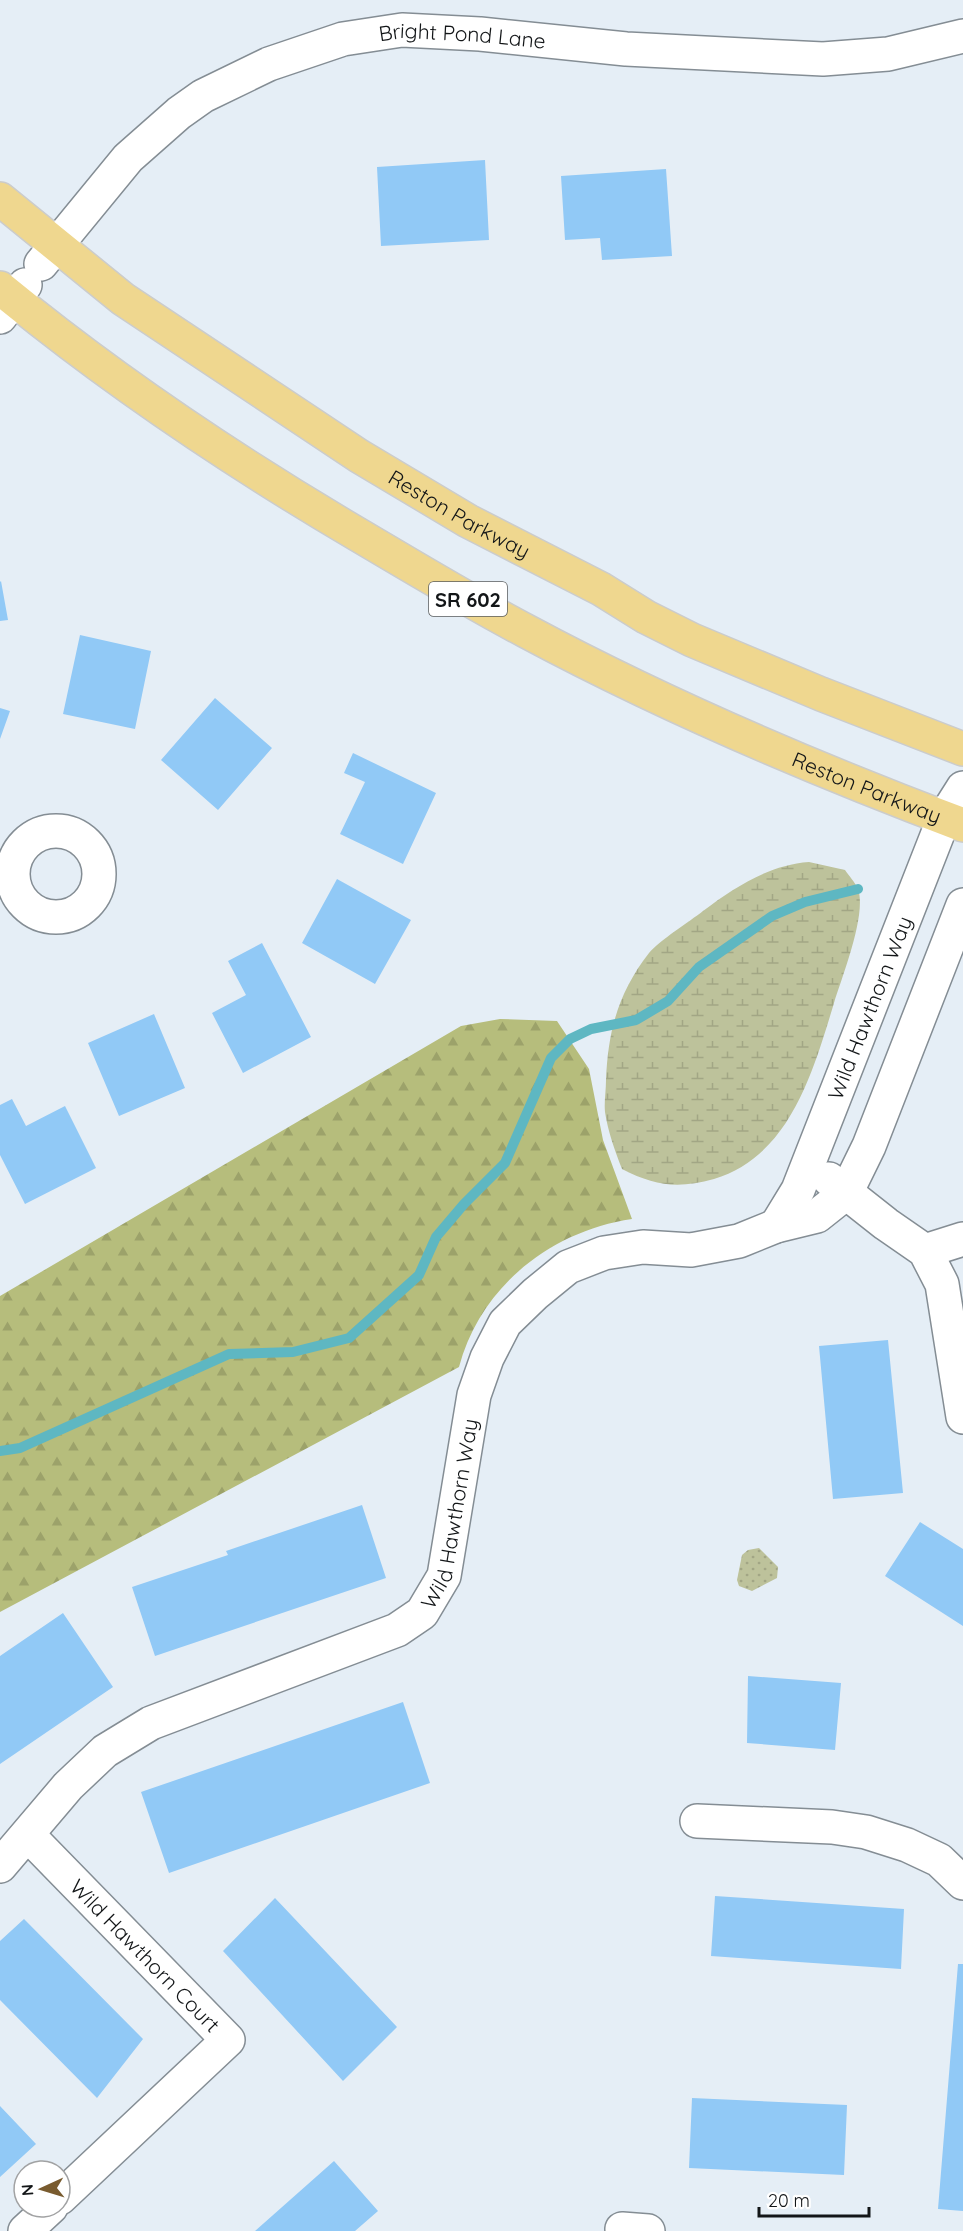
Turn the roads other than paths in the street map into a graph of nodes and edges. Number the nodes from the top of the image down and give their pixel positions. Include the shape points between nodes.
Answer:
1 (963, 36) edge
2 (0, 199) edge
3 (23, 283) edge
4 (963, 749) edge
5 (963, 788) edge
6 (954, 822) edge
7 (963, 905) edge
8 (808, 1163) junction
9 (846, 1193) junction
10 (776, 1226) junction
11 (963, 1239) edge
12 (925, 1251) junction
13 (963, 1417) edge
14 (697, 1821) dead end
15 (28, 1835) junction
16 (0, 1866) edge
17 (963, 1882) edge
18 (72, 2187) edge
19 (38, 2219) edge
20 (25, 2231) edge

1 - 3 street, Bright Pond Lane via 888,54 823,59 626,49 402,30 343,39 269,64 203,96 178,113 128,158
2 - 3 main road, Reston Parkway / SR 602
3 - 4 main road, Reston Parkway / SR 602 via 123,299 359,456 646,617 821,694
3 - 6 main road, Reston Parkway / SR 602 via 132,389 321,513 525,631 627,683
5 - 6 street, Wild Hawthorn Way
6 - 8 street, Wild Hawthorn Way
7 - 9 street, Wild Hawthorn Way via 869,1146
8 - 9 street
8 - 10 street, Wild Hawthorn Way via 798,1190
9 - 10 street, Wild Hawthorn Way via 817,1215
9 - 12 street
10 - 15 street, Wild Hawthorn Way via 739,1241 691,1250 643,1247 604,1253 568,1267 505,1323 487,1358 474,1395 444,1576 422,1612 397,1630 151,1723 105,1751 75,1779
11 - 12 street
12 - 13 street via 942,1284
14 - 17 street via 866,1832 939,1860
15 - 16 street, Wild Hawthorn Way
15 - 18 street, Wild Hawthorn Court via 228,2040
19 - 20 street

